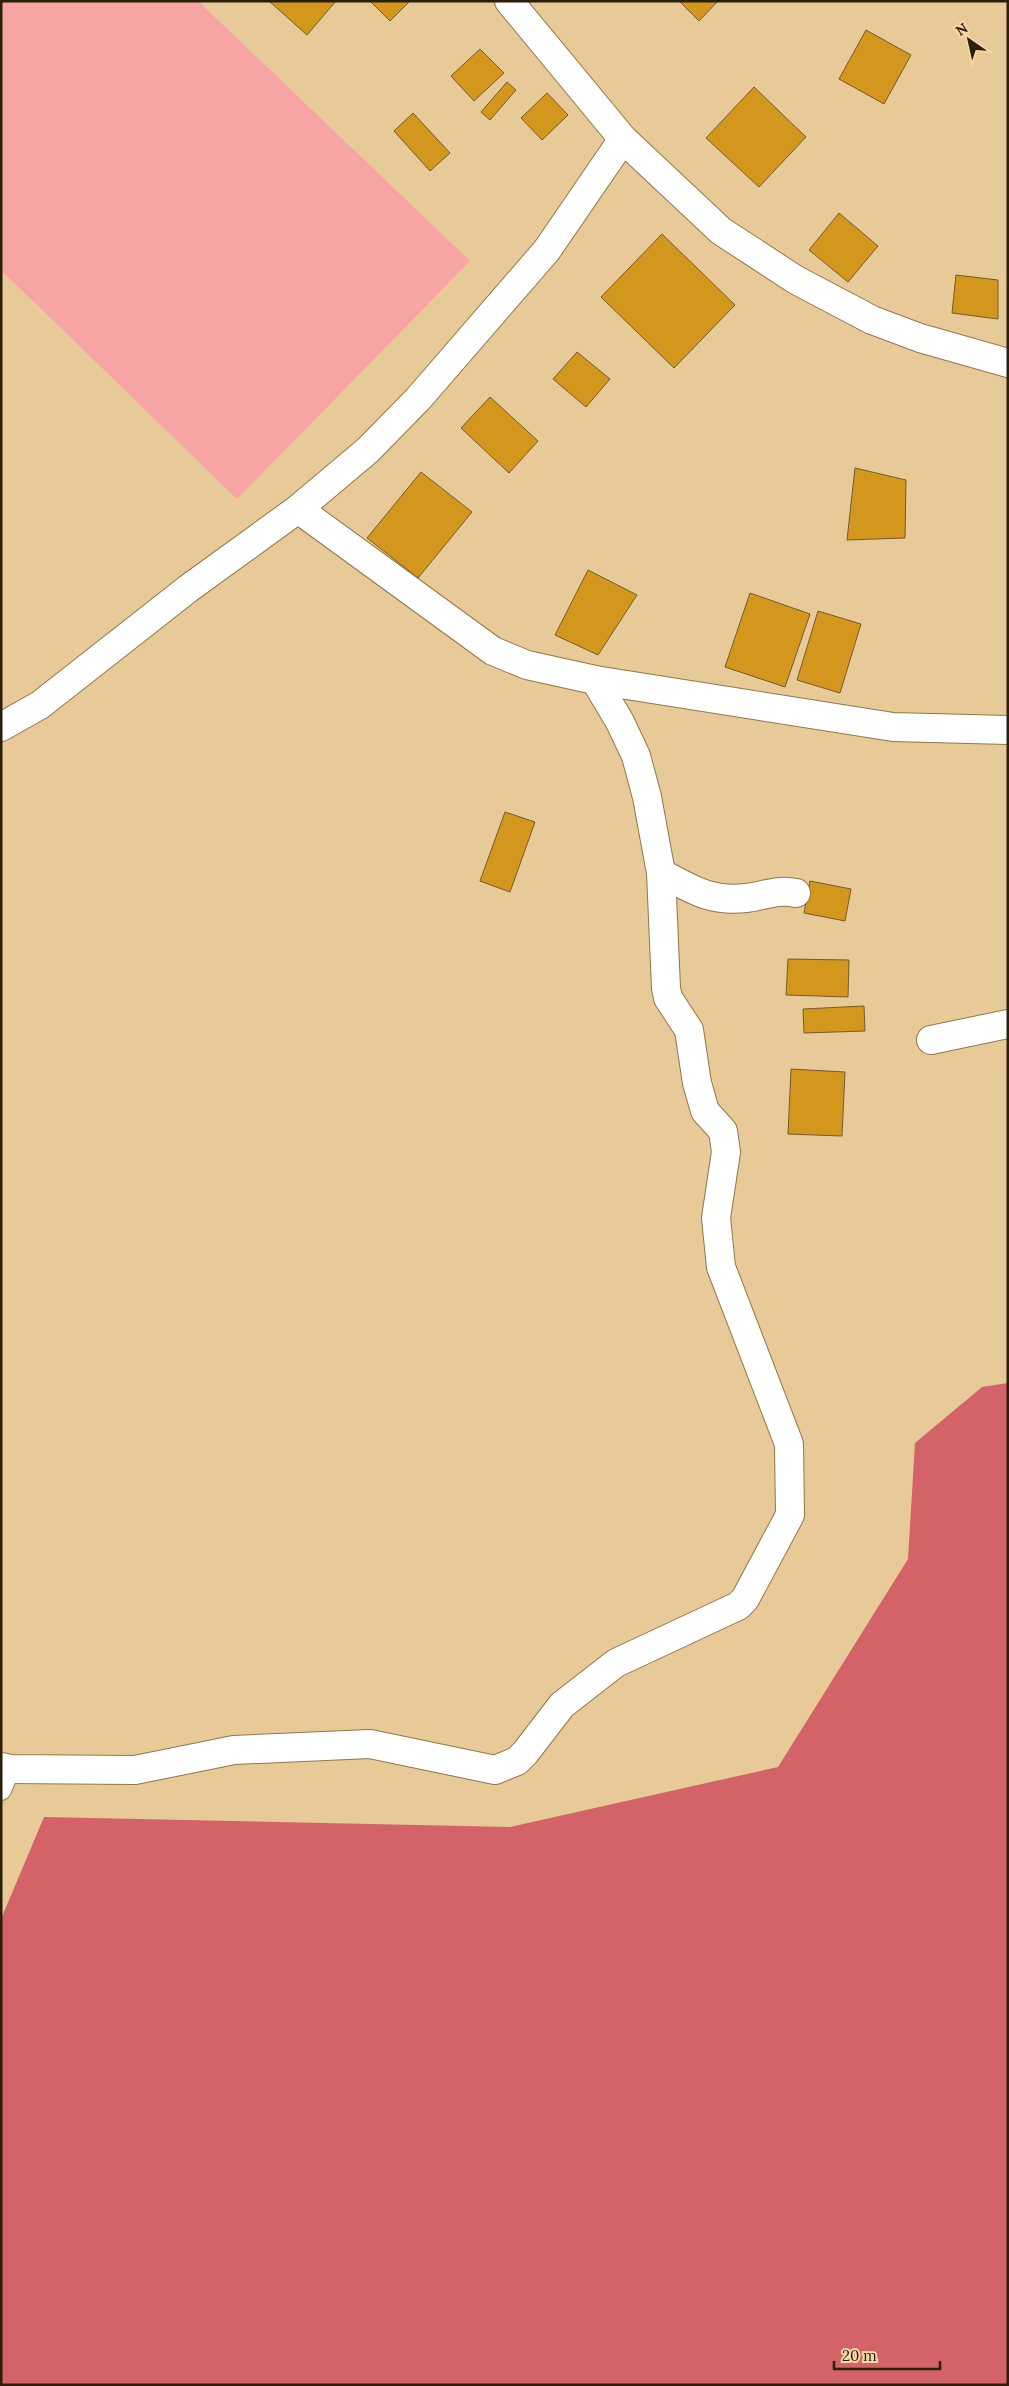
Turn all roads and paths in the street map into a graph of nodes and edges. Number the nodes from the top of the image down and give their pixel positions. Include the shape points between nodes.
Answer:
1 (509, 1) edge
2 (623, 139) junction
3 (1008, 363) edge
4 (298, 509) junction
5 (595, 680) junction
6 (1, 727) edge
7 (1008, 730) edge
8 (661, 873) junction
9 (796, 892) dead end
10 (1008, 1024) edge
11 (931, 1040) dead end
12 (4, 1775) edge

1 - 2 street
2 - 3 street via 721,231 796,280 872,320 920,338
2 - 4 street via 547,250 418,399 368,450
4 - 5 street via 493,651 527,665
4 - 6 street via 189,588 40,705
5 - 7 street via 893,727
5 - 8 street via 636,756
8 - 9 street via 706,896 746,898 784,890
8 - 12 street via 668,998 689,1030 705,1111 723,1131 725,1140 716,1218 721,1268 789,1444 790,1515 745,1599 732,1610 616,1663 562,1705 517,1761 495,1770 370,1744 234,1750 135,1770
10 - 11 street

